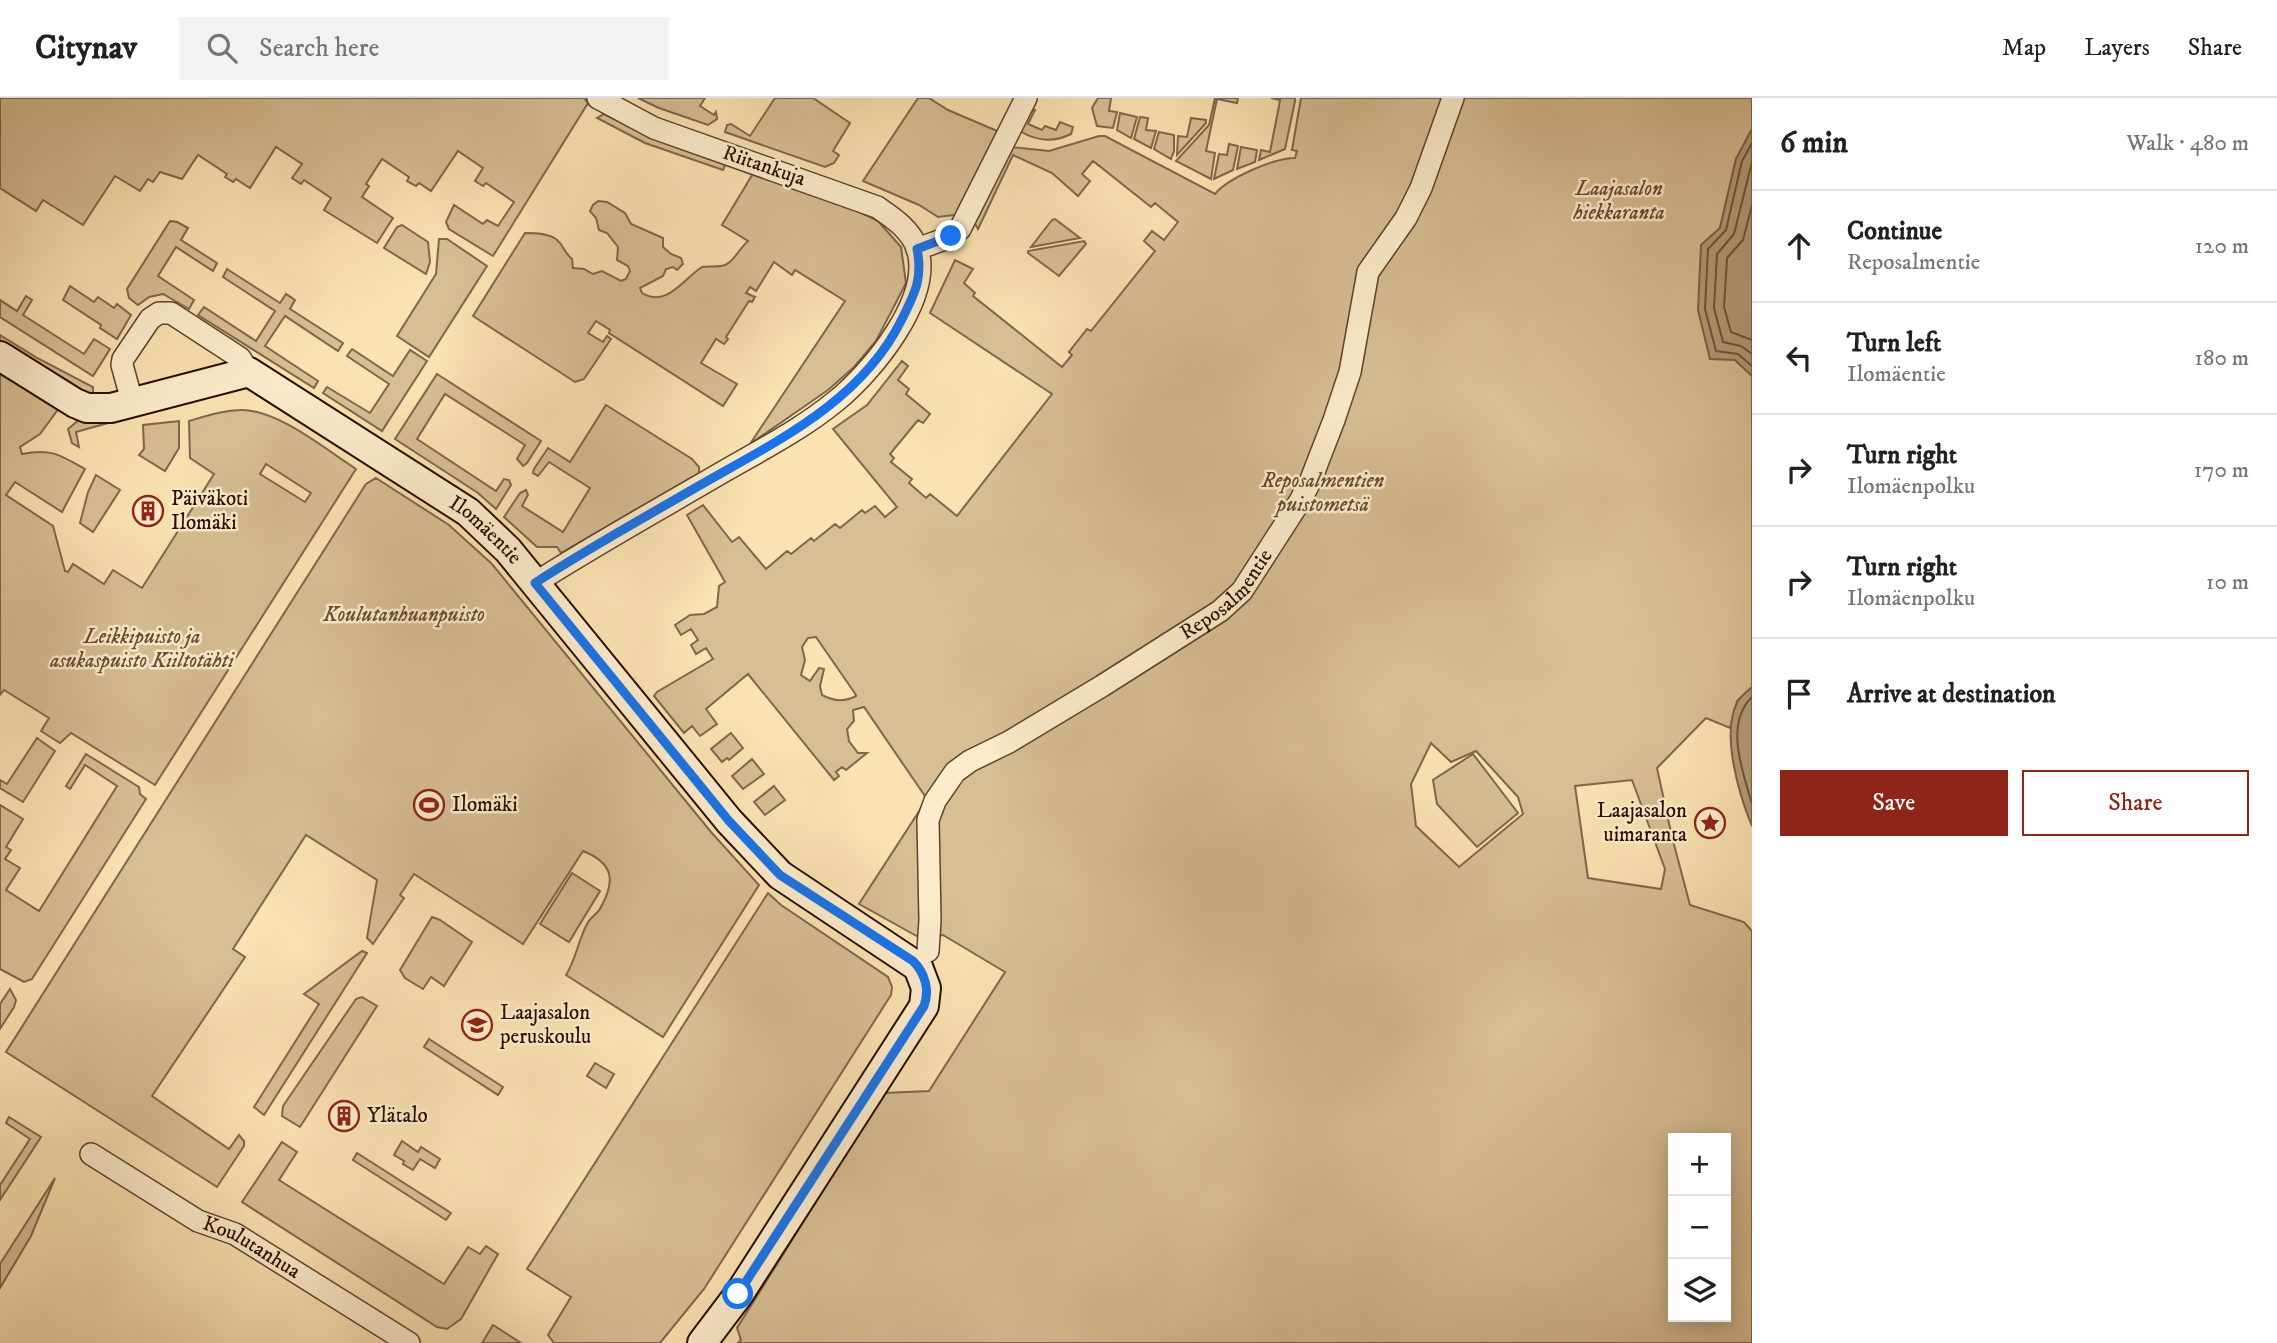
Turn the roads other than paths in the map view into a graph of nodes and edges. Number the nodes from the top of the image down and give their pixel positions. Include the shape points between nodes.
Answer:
1 (598, 98) edge
2 (1026, 98) edge
3 (1453, 98) edge
4 (917, 249) junction
5 (0, 356) edge
6 (249, 372) junction
7 (132, 401) junction
8 (535, 583) junction
9 (923, 959) junction
10 (91, 1154) dead end
11 (409, 1343) edge
12 (702, 1343) edge

1 - 4 street, Riitankuja via 654,128 877,207 910,234
2 - 4 street via 960,229
3 - 9 street, Reposalmentie via 1421,188 1368,272 1350,372 1300,501 1242,591 1220,611 955,772 928,820 930,920
4 - 8 street via 920,277 896,332 838,400 795,431
5 - 7 street via 75,403 98,409
6 - 7 street
6 - 7 street, Ilomäentie via 240,358 216,342 171,313 159,313 150,319 122,365
6 - 8 street, Ilomäentie via 468,512
8 - 9 street, Ilomäentie via 729,821 780,875
9 - 12 street, Reposalmentie via 924,1006
10 - 11 street, Koulutanhua via 198,1221 235,1234

